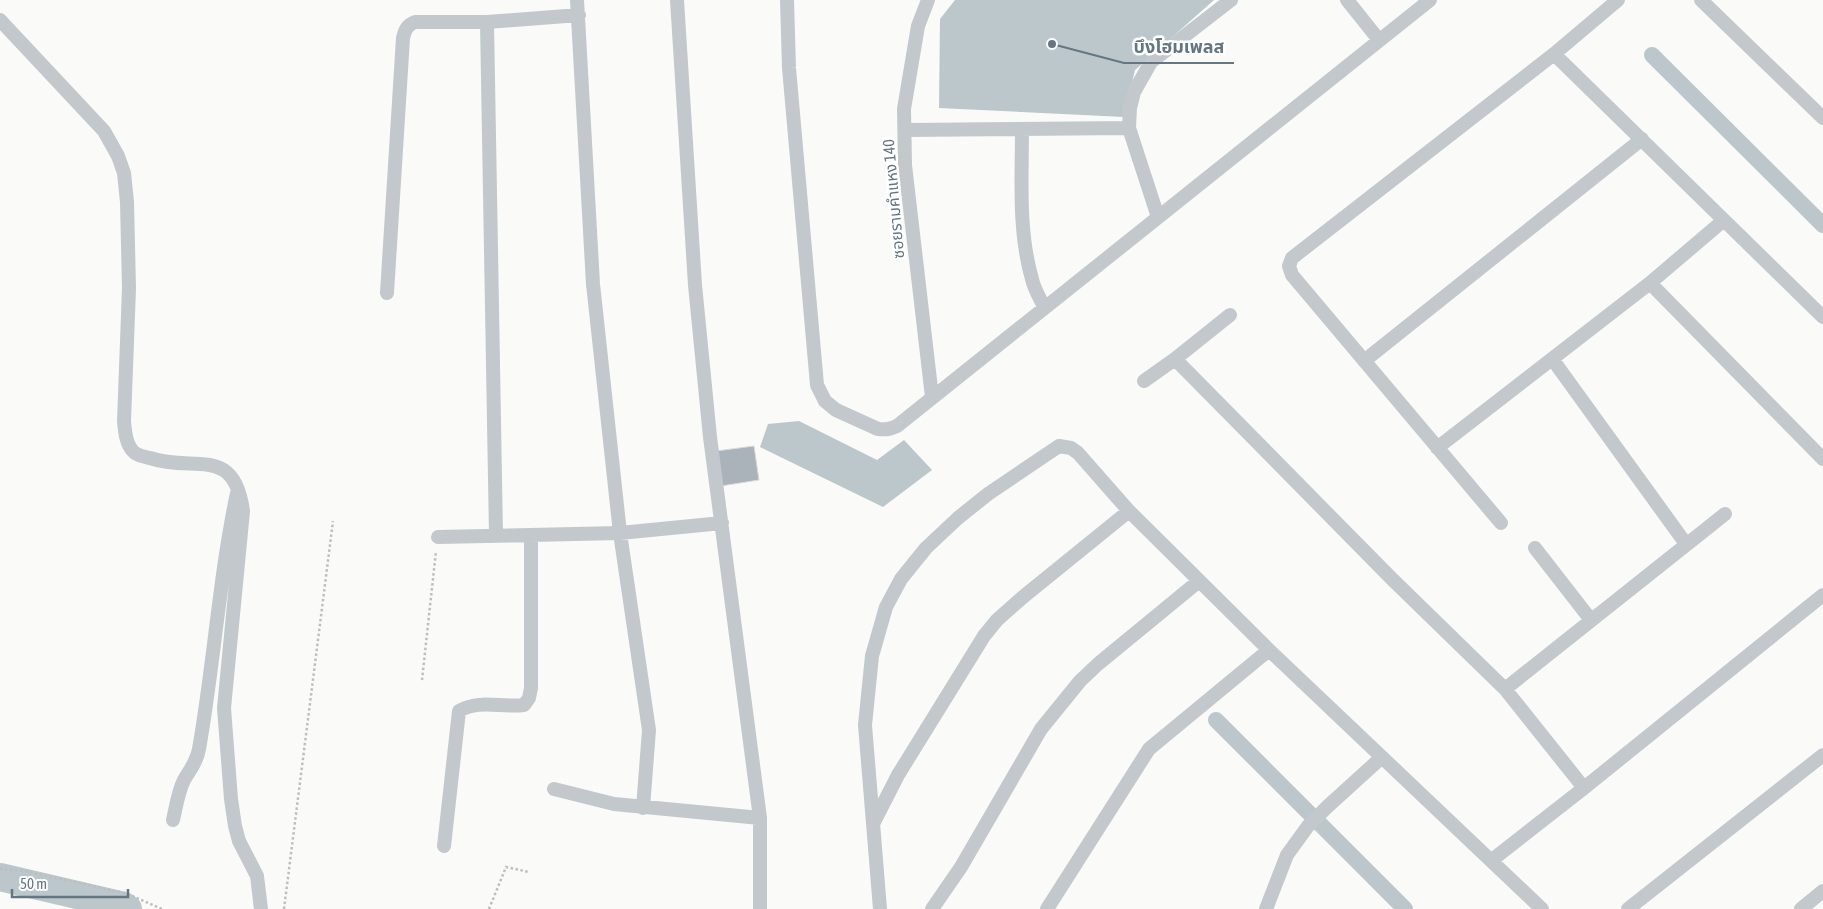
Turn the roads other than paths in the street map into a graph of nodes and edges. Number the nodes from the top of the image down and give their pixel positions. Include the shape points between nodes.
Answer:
1 (577, 0) edge
2 (677, 0) edge
3 (787, 0) edge
4 (928, 0) edge
5 (1231, 0) edge
6 (1347, 0) edge
7 (1430, 0) edge
8 (1618, 0) edge
9 (1701, 0) edge
10 (579, 16) junction
11 (0, 20) edge
12 (487, 22) junction
13 (1379, 40) junction
14 (1554, 54) junction
15 (1823, 118) edge
16 (1129, 128) junction
17 (1022, 129) junction
18 (905, 130) junction
19 (1642, 139) junction
20 (1158, 217) junction
21 (1724, 220) junction
22 (1650, 283) junction
23 (387, 293) dead end
24 (1044, 307) junction
25 (1230, 314) dead end
26 (1823, 317) edge
27 (1175, 359) junction
28 (1553, 360) junction
29 (1364, 361) junction
30 (1144, 381) dead end
31 (932, 397) junction
32 (1437, 448) junction
33 (1823, 459) edge
34 (1129, 511) junction
35 (1725, 514) dead end
36 (722, 523) junction
37 (1501, 523) dead end
38 (620, 533) junction
39 (496, 535) junction
40 (531, 535) junction
41 (438, 537) road end
42 (1686, 544) junction
43 (1535, 548) dead end
44 (1199, 581) junction
45 (1823, 595) edge
46 (226, 605) junction
47 (1591, 620) junction
48 (1269, 650) junction
49 (1505, 689) junction
50 (1823, 755) edge
51 (1382, 757) junction
52 (1584, 788) junction
53 (554, 790) dead end
54 (643, 808) junction
55 (760, 818) junction
56 (173, 820) dead end
57 (874, 822) junction
58 (444, 846) dead end
59 (1492, 860) junction
60 (1823, 891) edge
61 (1271, 907) edge
62 (262, 909) edge
63 (760, 909) edge
64 (880, 909) edge
65 (932, 909) edge
66 (1048, 909) edge
67 (1542, 909) edge
68 (1628, 909) edge
69 (1801, 909) edge

1 - 10 street
2 - 36 street via 695,285
3 - 31 street via 788,68 817,385 825,401 836,410 884,430 897,426
4 - 18 street, ซอยรามคำแหง 140 via 918,26 904,109
5 - 16 street via 1151,62 1134,92
6 - 13 street
7 - 13 street
8 - 14 street
9 - 15 street
10 - 12 street
10 - 38 street via 593,284
11 - 46 street via 104,131 118,156 124,173 127,202 126,438 135,453 157,461 211,464 233,478 243,511
12 - 23 street via 415,22 405,30
12 - 39 street
13 - 20 street
14 - 19 street
14 - 29 street via 1292,258 1289,266 1292,275
16 - 17 street
16 - 20 street
17 - 18 street
17 - 24 street via 1025,244 1032,280
18 - 31 street, ซอยรามคำแหง 140 via 905,165
19 - 21 street
19 - 29 street
20 - 24 street
21 - 22 street
21 - 26 street
22 - 28 street
22 - 33 street
24 - 31 street
25 - 27 street
27 - 30 street
27 - 49 street
28 - 32 street
28 - 42 street
29 - 32 street
32 - 37 street
34 - 44 street
34 - 57 street via 997,620 898,776
34 - 57 street via 1078,453 1059,446 988,494 926,548 901,579 886,607 872,656 865,725
35 - 42 street
36 - 38 street
36 - 55 street
38 - 40 street
38 - 54 street via 649,730
39 - 40 street
39 - 41 street
40 - 58 street via 529,698 524,704 478,704 459,711
42 - 47 street
43 - 47 street
44 - 48 street
44 - 65 street via 1080,681 1041,729 961,867
45 - 52 street
46 - 56 street via 199,753 184,781
46 - 62 street via 224,708 231,799 239,841 257,876
47 - 49 street
48 - 51 street
48 - 66 street via 1149,749
49 - 52 street
50 - 68 street
51 - 59 street
51 - 61 street via 1308,826 1287,855
52 - 59 street
53 - 54 street
54 - 55 street
55 - 63 street
57 - 64 street
59 - 67 street
60 - 69 street

